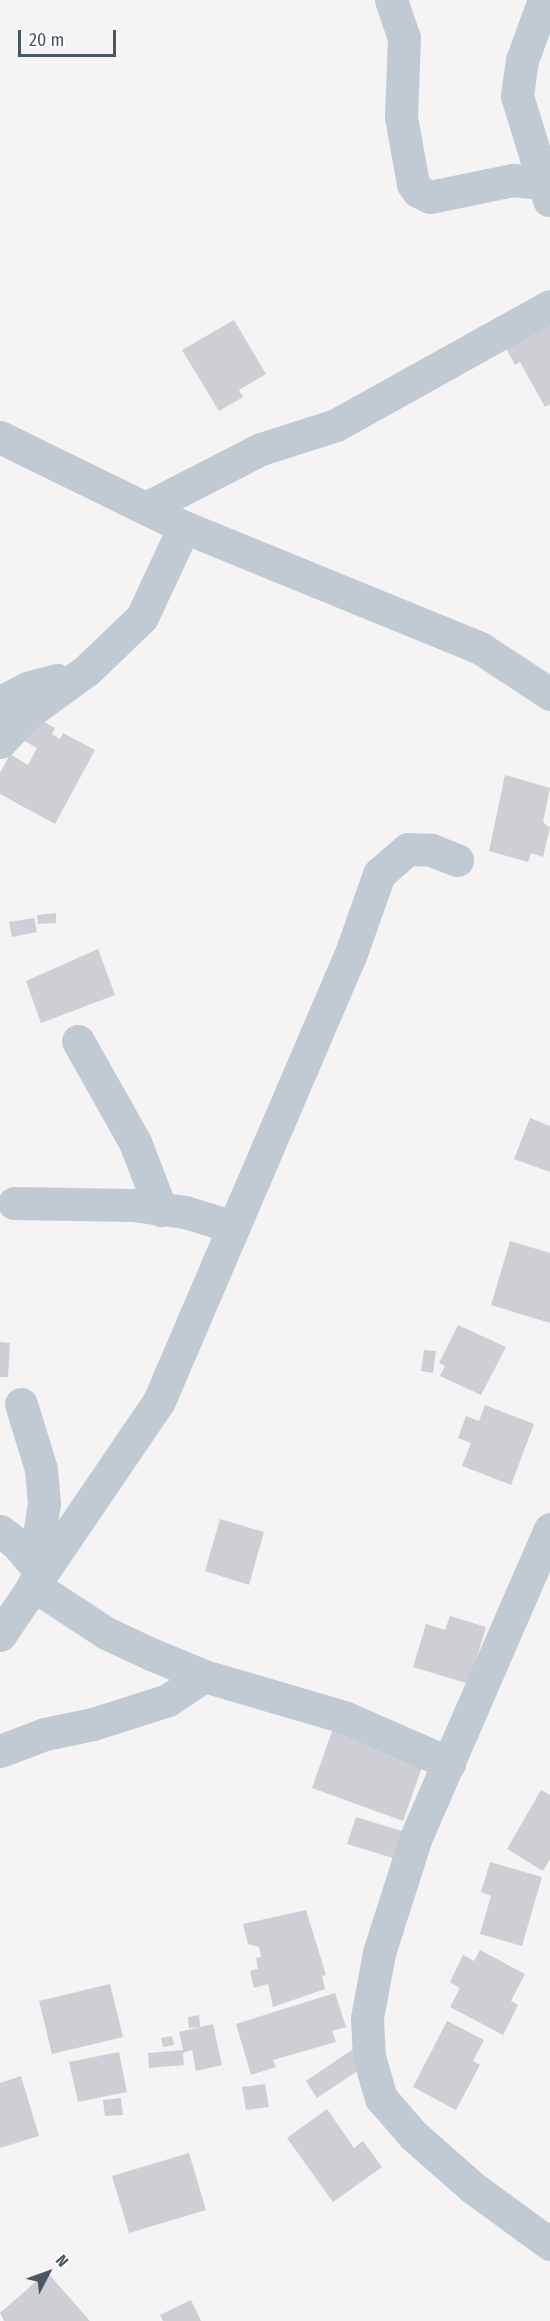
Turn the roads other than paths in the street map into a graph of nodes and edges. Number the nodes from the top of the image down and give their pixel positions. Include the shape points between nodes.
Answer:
1 (391, 0) edge
2 (544, 0) edge
3 (547, 194) edge
4 (550, 306) edge
5 (0, 437) edge
6 (146, 508) junction
7 (184, 527) junction
8 (74, 679) junction
9 (550, 694) edge
10 (0, 702) edge
11 (0, 742) edge
12 (457, 860) dead end
13 (78, 1041) dead end
14 (14, 1203) dead end
15 (161, 1210) junction
16 (234, 1227) junction
17 (21, 1404) dead end
18 (550, 1529) edge
19 (0, 1532) edge
20 (35, 1572) junction
21 (0, 1635) edge
22 (204, 1676) junction
23 (0, 1751) edge
24 (449, 1763) junction
25 (550, 2244) edge

1 - 3 street via 404,38 401,117 413,184 418,191 430,197 513,180
2 - 3 street via 522,60 518,96
4 - 6 street via 336,425 261,449
5 - 6 street
6 - 7 street
7 - 8 street via 142,617
7 - 9 street via 441,629 480,648
8 - 10 street via 50,681
8 - 11 street via 24,717
12 - 16 street via 431,850 408,849 379,874 350,956
13 - 15 street via 135,1142
14 - 15 street via 132,1205
15 - 16 street via 185,1212
16 - 20 street via 159,1401
17 - 20 street via 41,1469 44,1503
18 - 24 street
19 - 20 street
20 - 21 street
20 - 22 street via 106,1633
22 - 23 street via 168,1700 93,1724 45,1734
22 - 24 street via 344,1717
24 - 25 street via 415,1840 379,1953 367,2018 369,2057 381,2098 413,2135 472,2187

